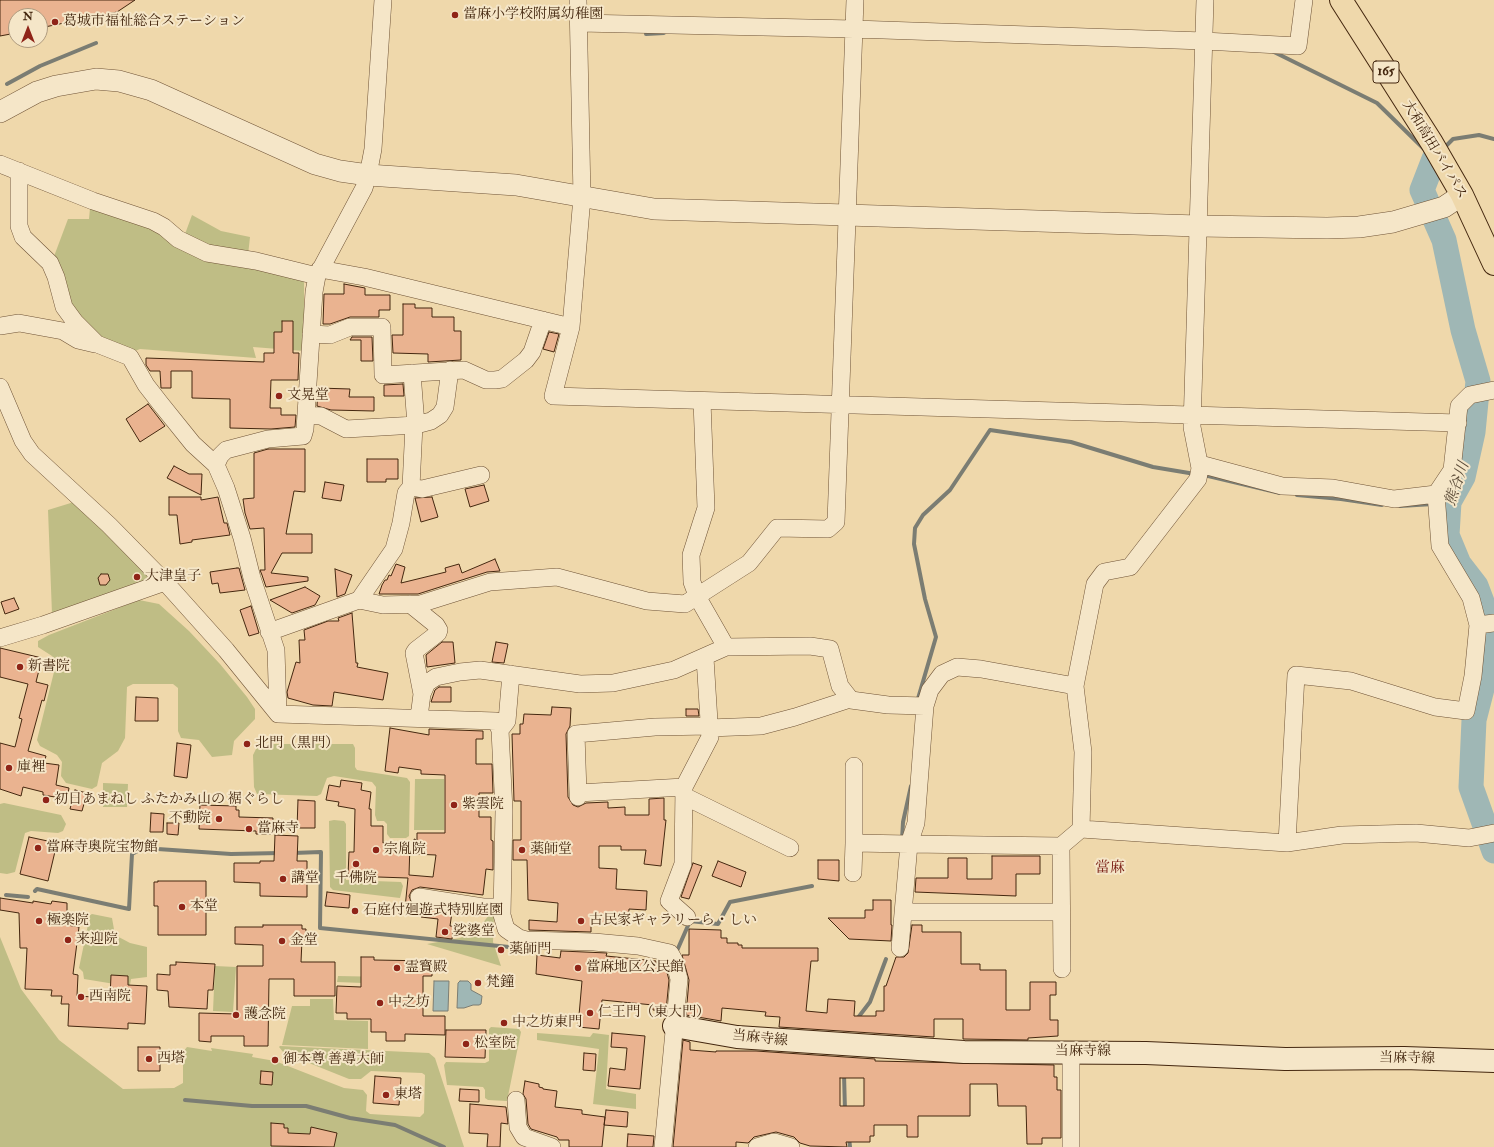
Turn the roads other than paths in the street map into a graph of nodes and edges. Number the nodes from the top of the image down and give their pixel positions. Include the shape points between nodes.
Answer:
1 (383, 0) edge
2 (578, 0) edge
3 (855, 0) edge
4 (1206, 0) edge
5 (1304, 0) edge
6 (1341, 0) edge
7 (580, 23) junction
8 (854, 28) junction
9 (1204, 41) junction
10 (0, 112) edge
11 (0, 164) edge
12 (19, 171) junction
13 (368, 175) junction
14 (1458, 188) junction
15 (582, 197) junction
16 (847, 214) junction
17 (1198, 226) junction
18 (1494, 264) edge
19 (318, 273) junction
20 (543, 320) junction
21 (0, 326) edge
22 (571, 327) junction
23 (311, 334) junction
24 (97, 344) junction
25 (450, 370) junction
26 (412, 373) junction
27 (0, 387) edge
28 (1494, 390) edge
29 (702, 401) junction
30 (841, 405) junction
31 (306, 415) junction
32 (1192, 415) junction
33 (1458, 422) junction
34 (415, 425) junction
35 (216, 465) junction
36 (1199, 471) junction
37 (481, 475) dead end
38 (411, 487) junction
39 (1436, 501) junction
40 (165, 582) junction
41 (698, 598) junction
42 (359, 600) junction
43 (410, 604) junction
44 (1485, 624) edge
45 (269, 632) junction
46 (0, 638) edge
47 (726, 647) junction
48 (705, 658) junction
49 (511, 674) junction
50 (1075, 686) junction
51 (422, 694) junction
52 (850, 699) junction
53 (919, 706) junction
54 (278, 714) junction
55 (419, 717) junction
56 (709, 727) junction
57 (500, 730) junction
58 (854, 766) dead end
59 (684, 791) junction
60 (1081, 829) junction
61 (1489, 833) edge
62 (854, 843) junction
63 (1287, 843) junction
64 (904, 844) junction
65 (1061, 846) junction
66 (790, 848) dead end
67 (853, 873) dead end
68 (419, 897) dead end
69 (502, 907) junction
70 (904, 912) junction
71 (1062, 912) junction
72 (687, 917) dead end
73 (900, 948) dead end
74 (1062, 969) dead end
75 (674, 1026) junction
76 (1072, 1052) junction
77 (1494, 1061) edge
78 (516, 1100) dead end
79 (552, 1147) edge
80 (663, 1147) edge
81 (757, 1147) edge
82 (791, 1147) edge
83 (1071, 1147) edge

1 - 13 street via 373,149
2 - 7 street
3 - 8 street
4 - 9 street
5 - 9 street via 1298,46
6 - 14 highway, 大和高田バイパス / 165
7 - 8 street
7 - 15 street
8 - 9 street
8 - 16 street
9 - 17 street
10 - 13 street via 38,92 56,86 96,79 119,81 151,90 315,164
11 - 12 street
12 - 19 street via 93,201 153,221 178,239 208,253
12 - 24 street via 19,226 23,237 50,263 64,307
13 - 15 street via 516,185
13 - 19 street via 364,188
14 - 17 street via 1444,207 1393,222 1359,227
14 - 18 highway, 大和高田バイパス / 165
15 - 16 street via 654,210
15 - 22 street
16 - 17 street
16 - 30 street
17 - 32 street
19 - 20 street via 364,277
19 - 23 street
20 - 22 street
20 - 25 street via 532,352 502,379 486,380 464,370
21 - 24 street via 19,323 63,330 78,340
22 - 29 street via 553,396
23 - 26 street via 330,334 350,327 382,327 383,375
23 - 31 street
24 - 35 street via 130,357 160,403 193,444
25 - 26 street
25 - 34 street via 445,407 440,415 431,421
26 - 34 street
27 - 40 street via 23,441 32,454 109,525
28 - 33 street via 1470,395 1459,406
29 - 30 street
29 - 41 street via 706,508 691,555 692,582
30 - 32 street
30 - 41 street via 836,522 828,529 777,528 749,563
31 - 34 street via 321,416 346,430
31 - 35 street via 303,436 268,439 234,446 220,456
32 - 33 street
32 - 36 street
33 - 39 street via 1452,470
34 - 38 street
35 - 45 street via 242,538
36 - 39 street via 1282,486 1333,488 1394,499
36 - 50 street via 1130,567 1104,572 1095,584
37 - 38 street via 422,489
38 - 42 street via 406,493 394,549
39 - 44 street via 1440,546
40 - 46 street
40 - 54 street via 226,650
41 - 43 street via 685,604 648,601 556,577 490,582 420,604
41 - 47 street
42 - 43 street via 383,605
42 - 45 street
43 - 51 street via 439,630 414,654
44 - 63 street via 1466,711 1435,707 1351,681 1296,675
45 - 54 street via 276,650
47 - 48 street
47 - 52 street via 810,646 830,649 840,686
48 - 49 street via 674,670 613,683 580,684
48 - 56 street
49 - 51 street via 480,670 436,677 427,683
49 - 57 street via 507,722
50 - 53 street via 981,669 957,668 942,674
50 - 60 street via 1083,752
51 - 55 street
52 - 53 street via 888,705
52 - 56 street via 761,726
53 - 64 street via 918,806 916,823
54 - 55 street
55 - 57 street via 496,721
56 - 59 street via 710,737
56 - 59 street via 655,727 576,734 578,795
57 - 69 street via 504,811
58 - 62 street
59 - 66 street
59 - 72 street via 683,864 669,901
60 - 63 street
60 - 65 street
61 - 63 street via 1469,838 1416,833 1342,835
62 - 64 street
62 - 67 street
64 - 65 street
64 - 70 street
65 - 71 street
68 - 69 street via 483,907
69 - 75 street via 506,929 526,940 594,942 638,946 670,953 679,979
70 - 71 street
70 - 73 street
71 - 74 street
75 - 76 main road, 当麻寺線 via 737,1037 826,1044 964,1052
75 - 80 street
76 - 77 main road, 当麻寺線 via 1285,1059 1404,1058
76 - 83 street
78 - 79 street via 518,1127 524,1137
81 - 82 street via 774,1142

